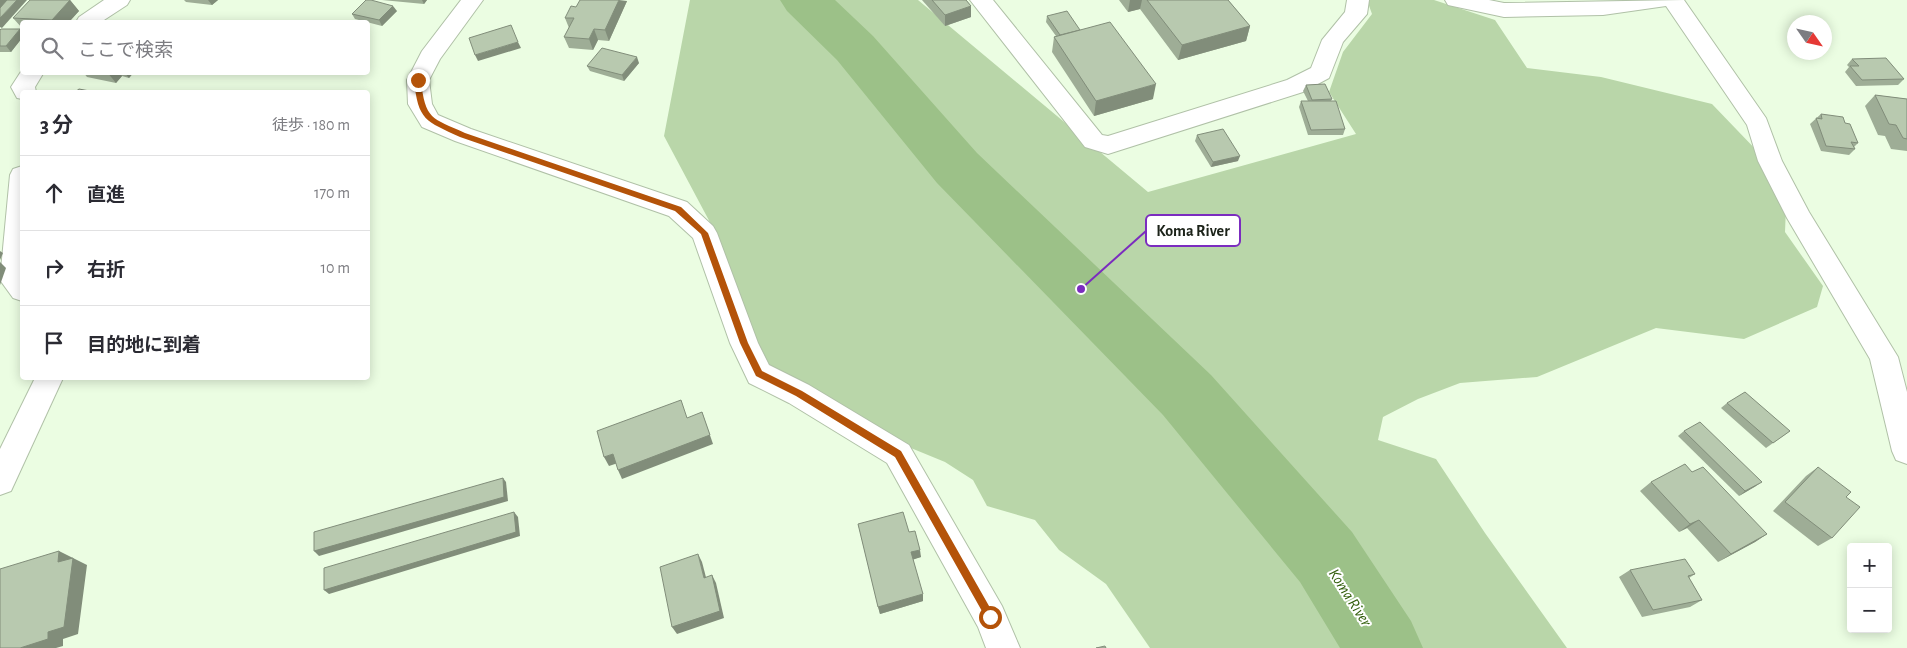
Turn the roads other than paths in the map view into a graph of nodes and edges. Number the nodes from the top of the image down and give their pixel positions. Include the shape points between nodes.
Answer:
1 (119, 0) edge
2 (472, 0) edge
3 (981, 0) edge
4 (1358, 0) edge
5 (1456, 0) edge
6 (1662, 0) edge
7 (1673, 0) edge
8 (1517, 4) edge
9 (90, 20) edge
10 (31, 75) edge
11 (24, 90) edge
12 (20, 196) edge
13 (20, 288) edge
14 (48, 380) edge
15 (1907, 450) edge
16 (0, 481) edge
17 (1003, 648) edge

1 - 9 street
2 - 17 street via 430,56 418,80 420,104 430,120 463,135 678,209 704,233 744,343 759,374 799,394 898,454 990,617
3 - 4 street via 1094,141 1108,146 1296,86 1320,73 1333,40 1356,14
5 - 8 street via 1504,10
6 - 8 street via 1603,8
7 - 15 street via 1758,124 1770,161 1800,218 1884,358
10 - 11 street
12 - 13 street via 12,278
14 - 16 street

